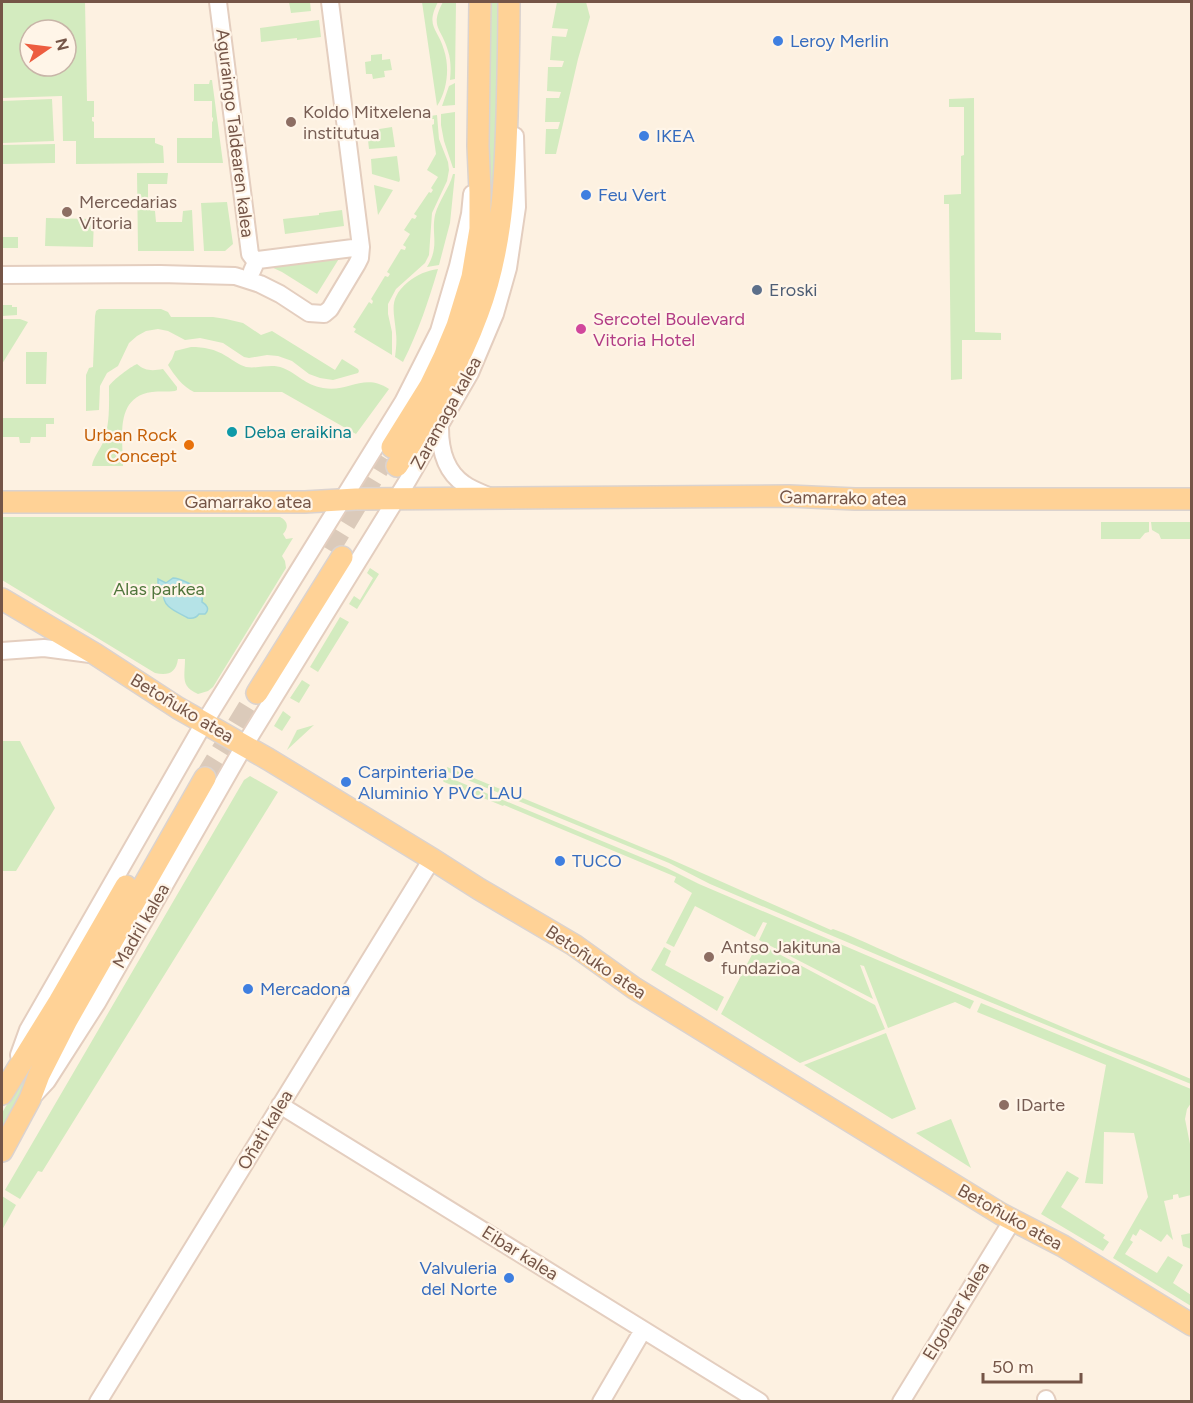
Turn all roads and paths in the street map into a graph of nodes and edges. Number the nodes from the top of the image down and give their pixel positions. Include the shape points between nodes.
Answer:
1 (218, 2) edge
2 (330, 2) edge
3 (480, 2) edge
4 (509, 2) edge
5 (509, 37) junction
6 (478, 146) junction
7 (361, 247) junction
8 (256, 262) junction
9 (2, 275) edge
10 (249, 279) junction
11 (440, 427) junction
12 (495, 498) junction
13 (396, 499) junction
14 (342, 500) junction
15 (1191, 500) edge
16 (2, 502) edge
17 (335, 553) tunnel mouth
18 (2, 598) edge
19 (2, 651) edge
20 (95, 654) junction
21 (251, 689) tunnel mouth
22 (204, 723) junction
23 (244, 746) junction
24 (432, 859) junction
25 (5, 1087) edge
26 (30, 1100) junction
27 (280, 1105) junction
28 (2, 1151) edge
29 (1012, 1221) junction
30 (1191, 1325) edge
31 (644, 1330) junction
32 (98, 1401) edge
33 (601, 1401) edge
34 (760, 1401) edge
35 (901, 1401) edge

1 - 8 street, Aguraingo Taldearen kalea via 249,254
2 - 7 street
3 - 6 main road, Zaramaga kalea
4 - 5 main road, Zaramaga kalea
5 - 6 main road, Zaramaga kalea via 506,173 488,285 451,376 427,419 391,462 444,357 472,277 480,229
5 - 11 street, Zaramaga kalea via 517,207 508,268 495,314 471,373
6 - 14 street, Zaramaga kalea via 470,214 439,331 403,402
7 - 8 street
7 - 10 street via 357,264 324,314 309,313
8 - 10 street
9 - 10 street via 170,274
11 - 12 street, Gamarrako atea via 442,454 458,480
11 - 13 street, Zaramaga kalea
12 - 13 main road, Gamarrako atea
12 - 15 main road, Gamarrako atea
13 - 14 main road, Gamarrako atea
13 - 23 street, Zaramaga kalea
14 - 16 main road, Gamarrako atea
14 - 22 street, Zaramaga kalea
17 - 21 main road
18 - 20 main road, Betoñuko atea
19 - 20 street via 44,648
20 - 22 main road, Betoñuko atea
22 - 23 main road, Betoñuko atea
22 - 25 street, Madril kalea via 28,1030
23 - 24 main road, Betoñuko atea
23 - 26 street, Madril kalea via 97,1003 47,1081
24 - 27 street, Oñati kalea
24 - 29 main road, Betoñuko atea
25 - 26 main road, Madril kalea via 200,774 67,1020
26 - 28 main road, Madril kalea
27 - 31 street, Eibar kalea
27 - 32 street, Oñati kalea
29 - 30 main road, Betoñuko atea via 1063,1246
29 - 35 street, Elgoibar kalea
31 - 33 street
31 - 34 street, Eibar kalea

